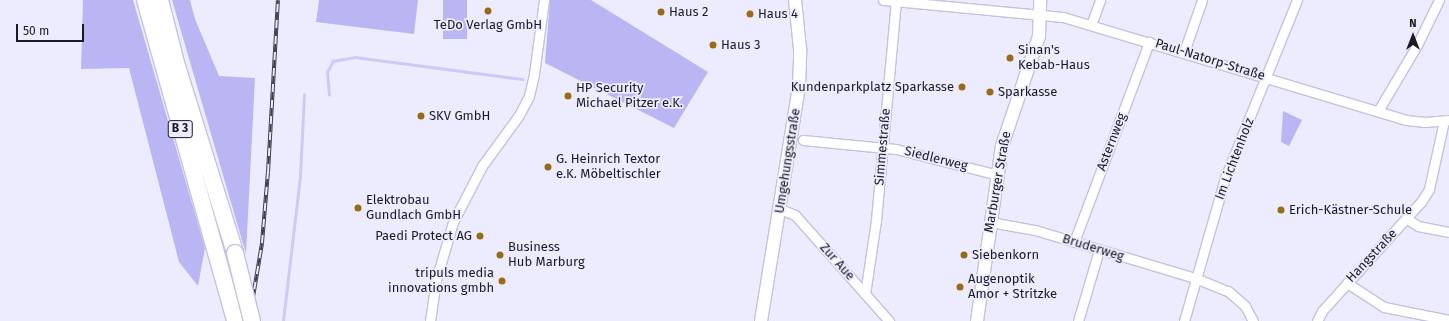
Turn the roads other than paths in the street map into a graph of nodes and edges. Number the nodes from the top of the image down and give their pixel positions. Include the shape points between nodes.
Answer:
1 (145, 0) edge
2 (160, 0) edge
3 (544, 0) edge
4 (795, 0) edge
5 (883, 0) edge
6 (1040, 0) edge
7 (1100, 0) edge
8 (1202, 0) edge
9 (1297, 0) edge
10 (1439, 0) edge
11 (896, 1) edge
12 (1040, 14) junction
13 (1091, 25) junction
14 (1149, 42) junction
15 (1184, 52) junction
16 (1268, 77) junction
17 (1378, 111) junction
18 (1446, 120) edge
19 (803, 140) dead end
20 (884, 147) junction
21 (998, 175) junction
22 (780, 209) junction
23 (1407, 219) junction
24 (990, 222) junction
25 (1449, 232) edge
26 (1074, 242) junction
27 (1099, 250) junction
28 (1195, 278) junction
29 (1347, 283) junction
30 (865, 294) junction
31 (1449, 320) edge
32 (235, 321) edge
33 (252, 321) edge
34 (430, 321) edge
35 (761, 321) edge
36 (889, 321) edge
37 (977, 321) edge
38 (1078, 321) edge
39 (1184, 321) edge
40 (1253, 321) edge
41 (1317, 321) edge

1 - 32 highway, B 3 via 159,59
2 - 33 highway, B 3, bridge via 176,63 235,253
3 - 34 street via 529,96 519,115 482,166 459,209 442,259
4 - 22 street, Umgehungsstraße via 800,49 799,87
5 - 11 street, Paul-Natorp-Straße
6 - 12 street, Marburger Straße
7 - 13 street
8 - 15 street
9 - 16 street, Im Lichtenholz
10 - 17 street via 1417,45
11 - 12 street, Paul-Natorp-Straße
11 - 20 street, Simmestraße
12 - 13 street, Paul-Natorp-Straße
12 - 21 street, Marburger Straße via 1039,36 1009,121
13 - 14 street, Paul-Natorp-Straße
14 - 15 street, Paul-Natorp-Straße
14 - 26 street, Asternweg
15 - 16 street, Paul-Natorp-Straße
16 - 17 street, Paul-Natorp-Straße
16 - 28 street, Im Lichtenholz via 1225,178
17 - 18 street, Paul-Natorp-Straße via 1406,120
18 - 23 street, Hangstraße via 1429,189
19 - 20 street, Siedlerweg
20 - 21 street, Siedlerweg
20 - 30 street, Simmestraße
21 - 24 street, Marburger Straße
22 - 30 street, Zur Aue via 795,215
22 - 35 street, Umgehungsstraße
23 - 25 street via 1418,226
23 - 29 street, Hangstraße
24 - 26 street, Bruderweg via 1035,230
24 - 37 street, Marburger Straße
26 - 27 street, Bruderweg
27 - 28 street, Bruderweg
27 - 38 street
28 - 39 street, Im Lichtenholz
28 - 40 street via 1228,291 1245,306
29 - 31 street via 1384,307
29 - 41 street, Hangstraße
30 - 36 street, Zur Aue

